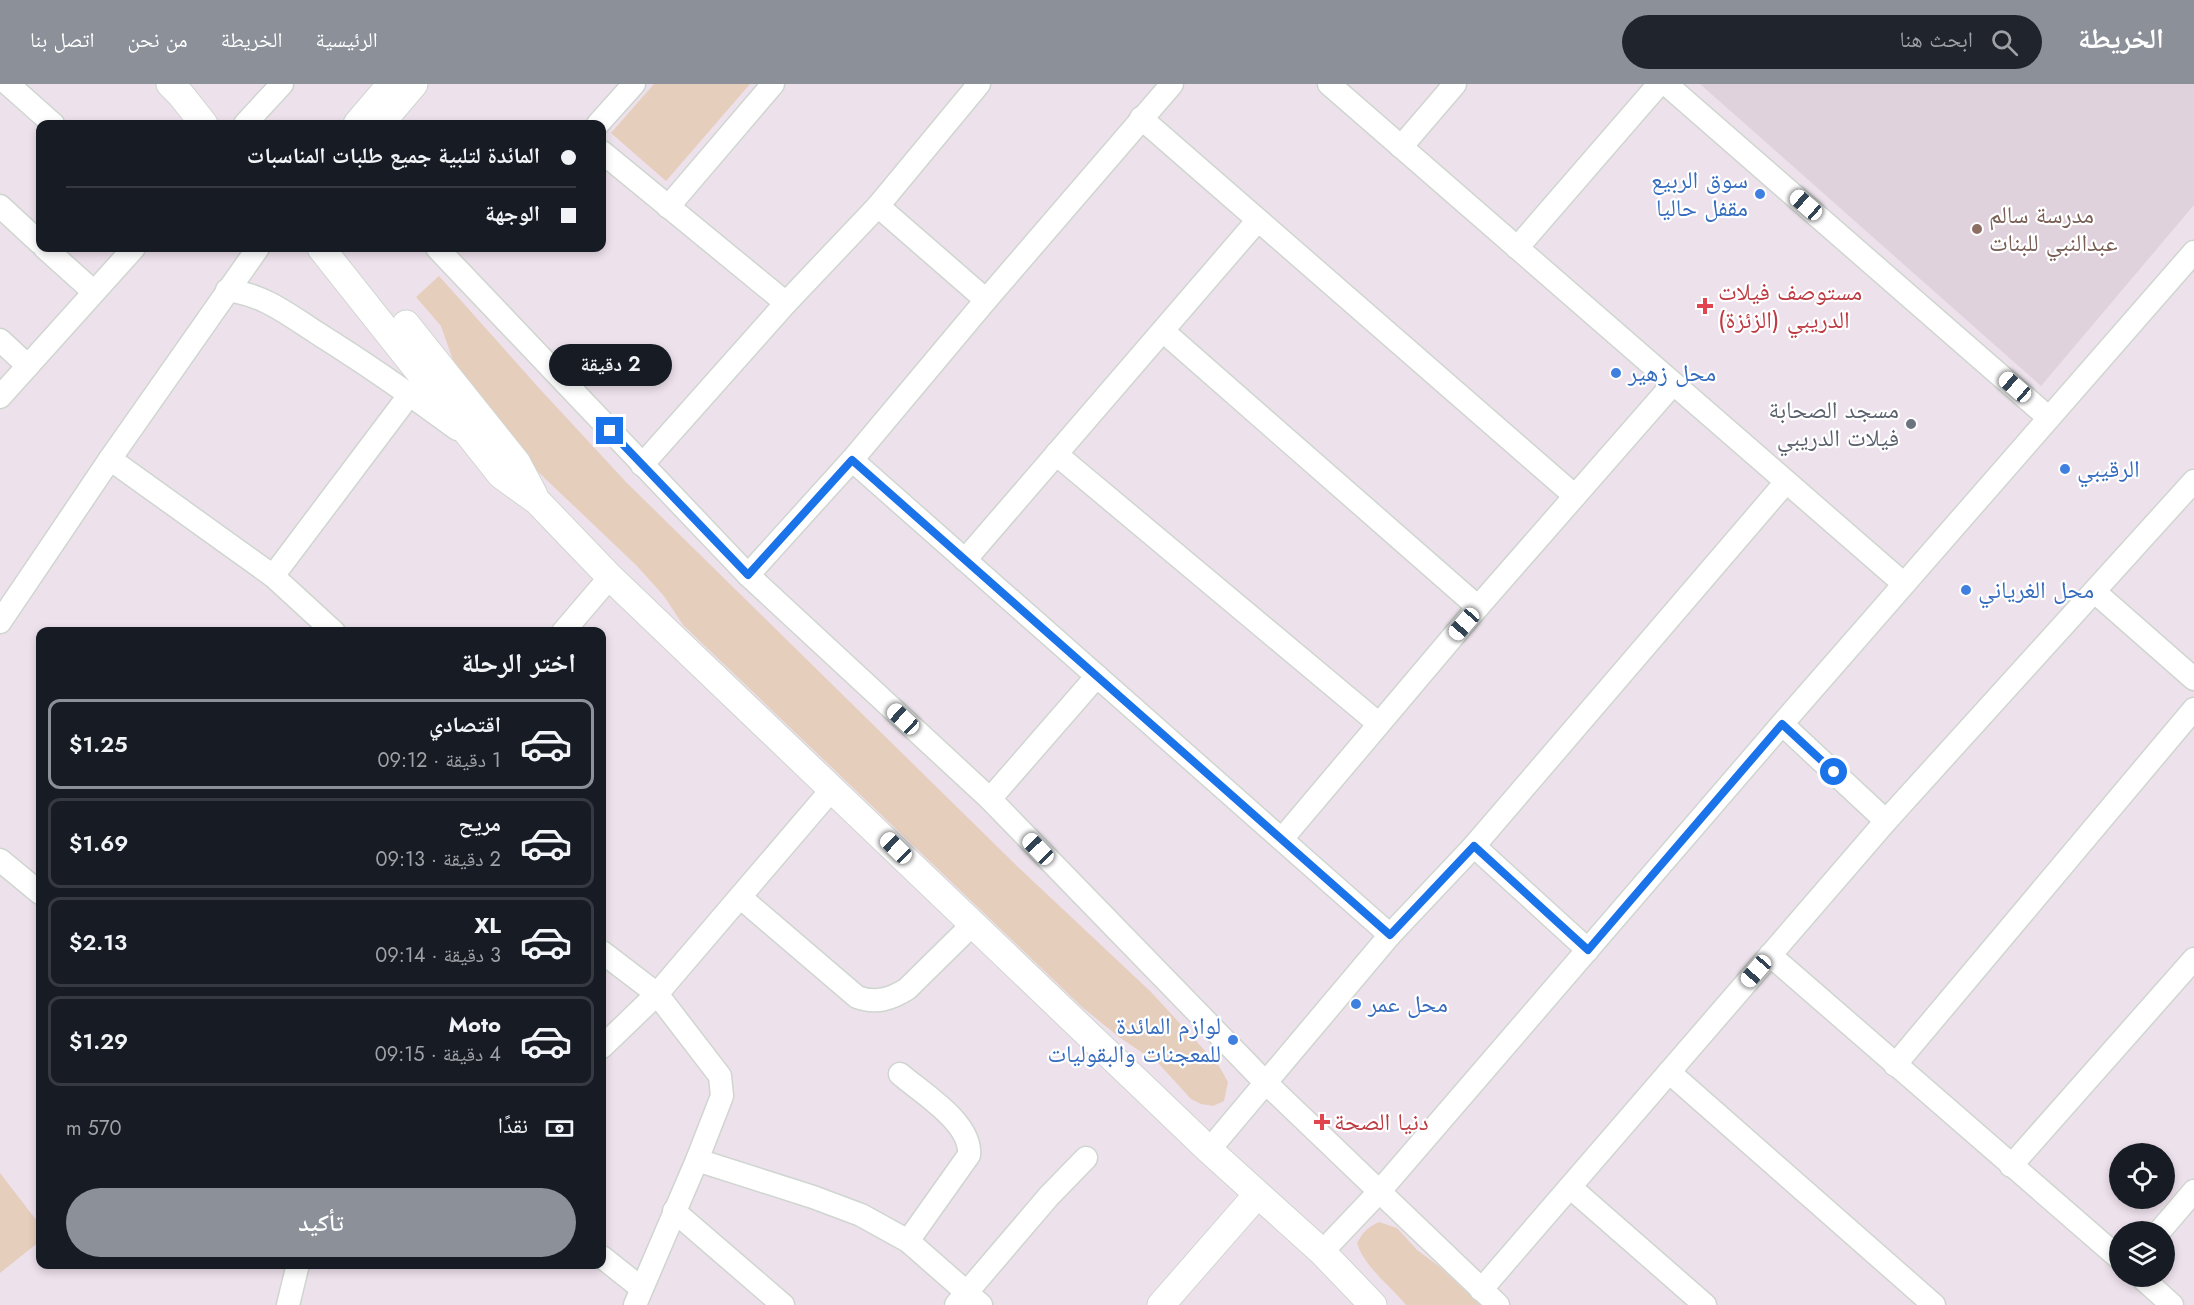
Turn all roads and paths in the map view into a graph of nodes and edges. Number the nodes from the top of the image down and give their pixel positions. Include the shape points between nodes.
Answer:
1 (8, 84) edge
2 (282, 84) edge
3 (391, 84) edge
4 (414, 84) edge
5 (634, 84) edge
6 (773, 84) edge
7 (979, 84) edge
8 (1172, 84) edge
9 (1329, 84) edge
10 (1455, 84) edge
11 (1659, 84) edge
12 (1666, 84) edge
13 (175, 90) edge
14 (1141, 118) junction
15 (48, 120) edge
16 (201, 120) edge
17 (219, 120) edge
18 (249, 120) edge
19 (360, 120) edge
20 (383, 120) edge
21 (602, 120) edge
22 (1401, 147) junction
23 (606, 155) edge
24 (878, 206) junction
25 (0, 207) edge
26 (668, 207) junction
27 (1258, 220) junction
28 (36, 239) edge
29 (1517, 248) junction
30 (49, 252) edge
31 (130, 252) edge
32 (255, 252) edge
33 (324, 252) edge
34 (347, 252) edge
35 (441, 252) edge
36 (2191, 262) edge
37 (227, 290) junction
38 (94, 292) junction
39 (986, 300) junction
40 (786, 303) junction
41 (1162, 331) junction
42 (0, 340) edge
43 (28, 366) junction
44 (1673, 384) junction
45 (410, 394) junction
46 (0, 397) edge
47 (2049, 417) junction
48 (472, 441) junction
49 (1056, 454) junction
50 (110, 459) junction
51 (852, 460) junction
52 (642, 465) junction
53 (2194, 481) edge
54 (1786, 482) junction
55 (1575, 496) junction
56 (537, 501) junction
57 (965, 560) junction
58 (748, 575) junction
59 (273, 576) junction
60 (610, 577) junction
61 (1904, 584) junction
62 (2095, 592) junction
63 (1478, 607) junction
64 (0, 622) edge
65 (329, 627) edge
66 (567, 627) edge
67 (1097, 676) junction
68 (2194, 680) edge
69 (2194, 709) edge
70 (1379, 724) junction
71 (1782, 724) junction
72 (833, 788) junction
73 (990, 799) junction
74 (1886, 821) junction
75 (1282, 839) junction
76 (1474, 846) junction
77 (0, 860) edge
78 (36, 888) edge
79 (740, 897) junction
80 (974, 923) junction
81 (1390, 935) junction
82 (1588, 950) junction
83 (606, 955) edge
84 (1770, 955) junction
85 (2194, 959) edge
86 (657, 994) junction
87 (606, 1043) edge
88 (1895, 1065) junction
89 (1669, 1072) junction
90 (900, 1074) dead end
91 (1265, 1082) junction
92 (1209, 1150) junction
93 (1086, 1158) dead end
94 (697, 1160) junction
95 (2011, 1166) junction
96 (1570, 1187) junction
97 (2194, 1191) edge
98 (1379, 1192) junction
99 (1257, 1195) junction
100 (674, 1211) junction
101 (2168, 1221) edge
102 (908, 1241) junction
103 (2109, 1249) edge
104 (1322, 1252) junction
105 (606, 1261) edge
106 (297, 1269) edge
107 (2152, 1287) edge
108 (1481, 1290) junction
109 (638, 1296) edge
110 (968, 1301) edge
111 (288, 1305) edge
112 (783, 1305) edge
113 (1161, 1305) edge
114 (1373, 1305) edge
115 (1498, 1305) edge
116 (1705, 1305) edge
117 (1934, 1305) edge
118 (2172, 1305) edge

1 - 15 street
2 - 18 street
3 - 19 street
4 - 20 street
5 - 21 street
6 - 26 street
7 - 24 street
8 - 14 street
9 - 22 street
10 - 22 street
11 - 29 street
12 - 47 street
13 - 16 street
13 - 17 street
14 - 27 street
14 - 39 street
22 - 29 street
23 - 26 street
24 - 39 street
24 - 40 street
25 - 28 street
26 - 40 street
27 - 41 street
27 - 55 street
29 - 44 street
30 - 38 street
31 - 38 street
32 - 37 street
33 - 48 street
34 - 56 street via 517,463
35 - 52 street
36 - 47 street
37 - 45 street via 263,299
37 - 50 street
38 - 43 street
39 - 51 street
40 - 52 street
41 - 49 street
41 - 63 street
42 - 43 street
43 - 46 street
44 - 54 street
44 - 55 street
45 - 48 street
45 - 59 street
47 - 61 street
48 - 56 street via 501,475
49 - 57 street
49 - 70 street
50 - 59 street
50 - 64 street
51 - 57 street
51 - 58 street
52 - 58 street
53 - 62 street
54 - 61 street
54 - 76 street
55 - 63 street
56 - 60 street
57 - 67 street
58 - 73 street
59 - 65 street
60 - 66 street
60 - 72 street
61 - 71 street
62 - 68 street
62 - 74 street
63 - 70 street
67 - 73 street
67 - 75 street
69 - 88 street
70 - 75 street
71 - 74 street
71 - 82 street
72 - 79 street
72 - 80 street
73 - 91 street
74 - 84 street
75 - 81 street
76 - 81 street
76 - 82 street
77 - 78 street
79 - 80 street via 857,997 869,1002 894,997 907,989
79 - 86 street
80 - 92 street
81 - 91 street
82 - 98 street
83 - 86 street
84 - 88 street
84 - 89 street
85 - 95 street
86 - 87 street
86 - 94 street via 720,1076 722,1096
88 - 95 street
89 - 96 street
89 - 117 street
90 - 102 street via 955,1120 970,1145 969,1155
91 - 92 street
91 - 98 street
92 - 99 street
93 - 110 street via 1049,1196
94 - 100 street
94 - 102 street via 823,1200
95 - 103 street
96 - 108 street
96 - 116 street
97 - 101 street
98 - 104 street
98 - 108 street
99 - 104 street
99 - 113 street
100 - 109 street
100 - 112 street
102 - 110 street
104 - 114 street
105 - 109 street
106 - 111 street
107 - 118 street
108 - 115 street

